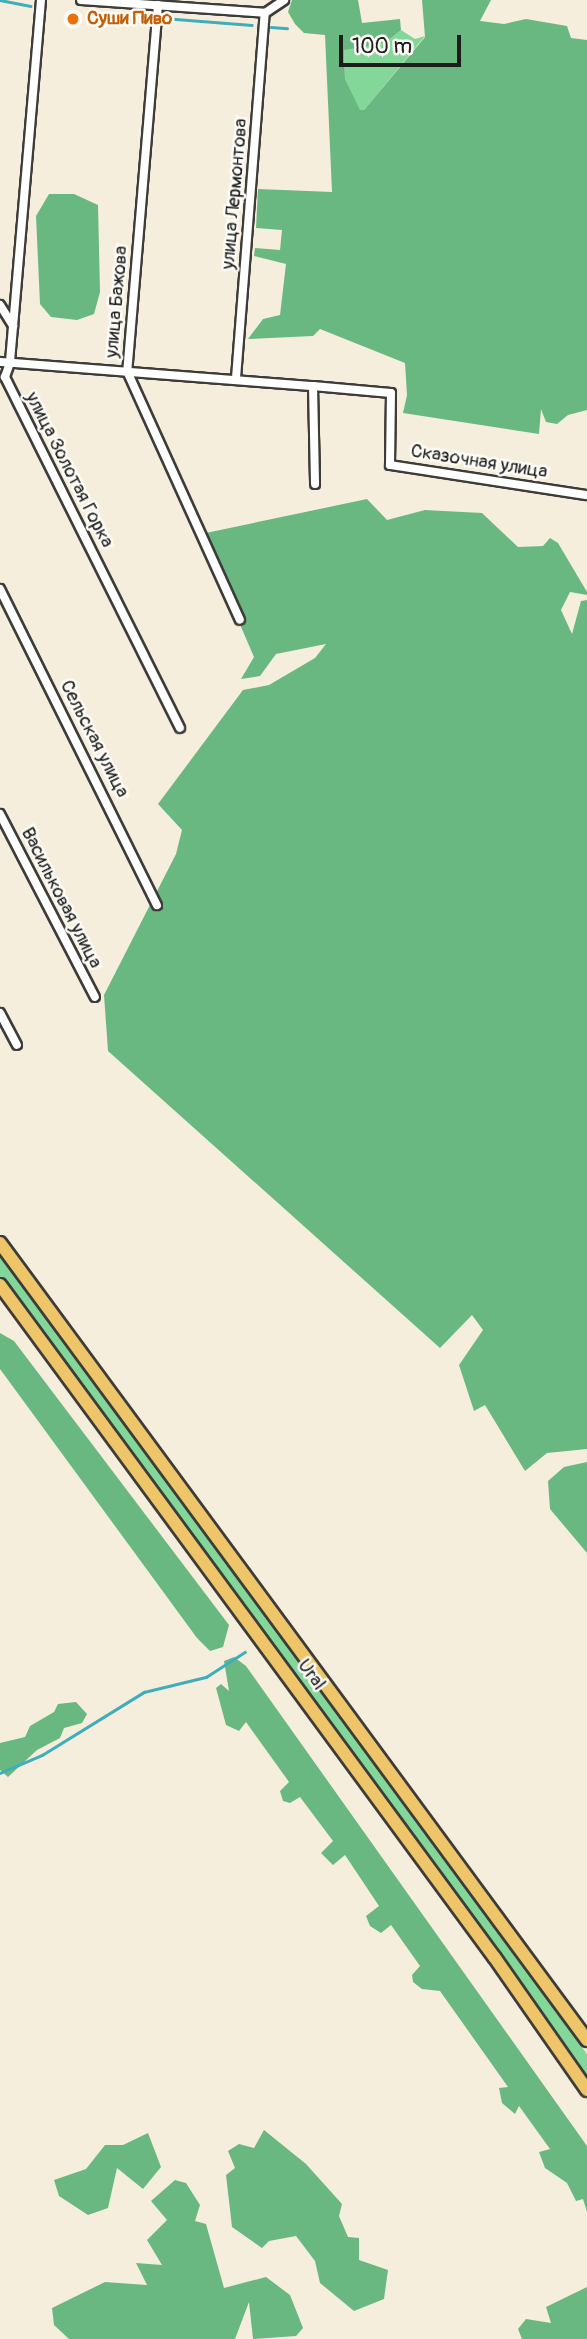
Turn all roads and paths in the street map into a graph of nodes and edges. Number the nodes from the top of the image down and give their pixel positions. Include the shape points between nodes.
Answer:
1 (41, 0) edge
2 (81, 0) edge
3 (284, 0) edge
4 (175, 3) edge
5 (158, 5) junction
6 (265, 13) junction
7 (0, 304) edge
8 (13, 326) junction
9 (0, 362) edge
10 (10, 363) junction
11 (127, 371) junction
12 (236, 379) junction
13 (313, 386) junction
14 (315, 484) dead end
15 (587, 495) edge
16 (0, 589) edge
17 (240, 620) dead end
18 (180, 727) dead end
19 (0, 814) edge
20 (157, 905) dead end
21 (94, 996) dead end
22 (0, 1013) edge
23 (17, 1045) dead end
24 (0, 1243) edge
25 (0, 1285) edge
26 (587, 2040) edge
27 (587, 2090) edge

1 - 8 street, улица Золотая Горка
2 - 5 street
3 - 6 street
4 - 5 street
4 - 6 street
5 - 11 street, улица Бажова
6 - 12 street, улица Лермонтова
7 - 8 street
8 - 10 street, улица Золотая Горка
9 - 10 street, Сказочная улица
10 - 11 street, Сказочная улица
10 - 18 street, улица Золотая Горка via 5,377 24,418
11 - 12 street, Сказочная улица
11 - 17 street, улица Бажова
12 - 13 street, Сказочная улица
13 - 14 street
13 - 15 street, Сказочная улица via 391,393 390,465
16 - 20 street, Сельская улица
19 - 21 street, Васильковая улица
22 - 23 street
24 - 26 main road, Ural
25 - 27 main road, Ural

